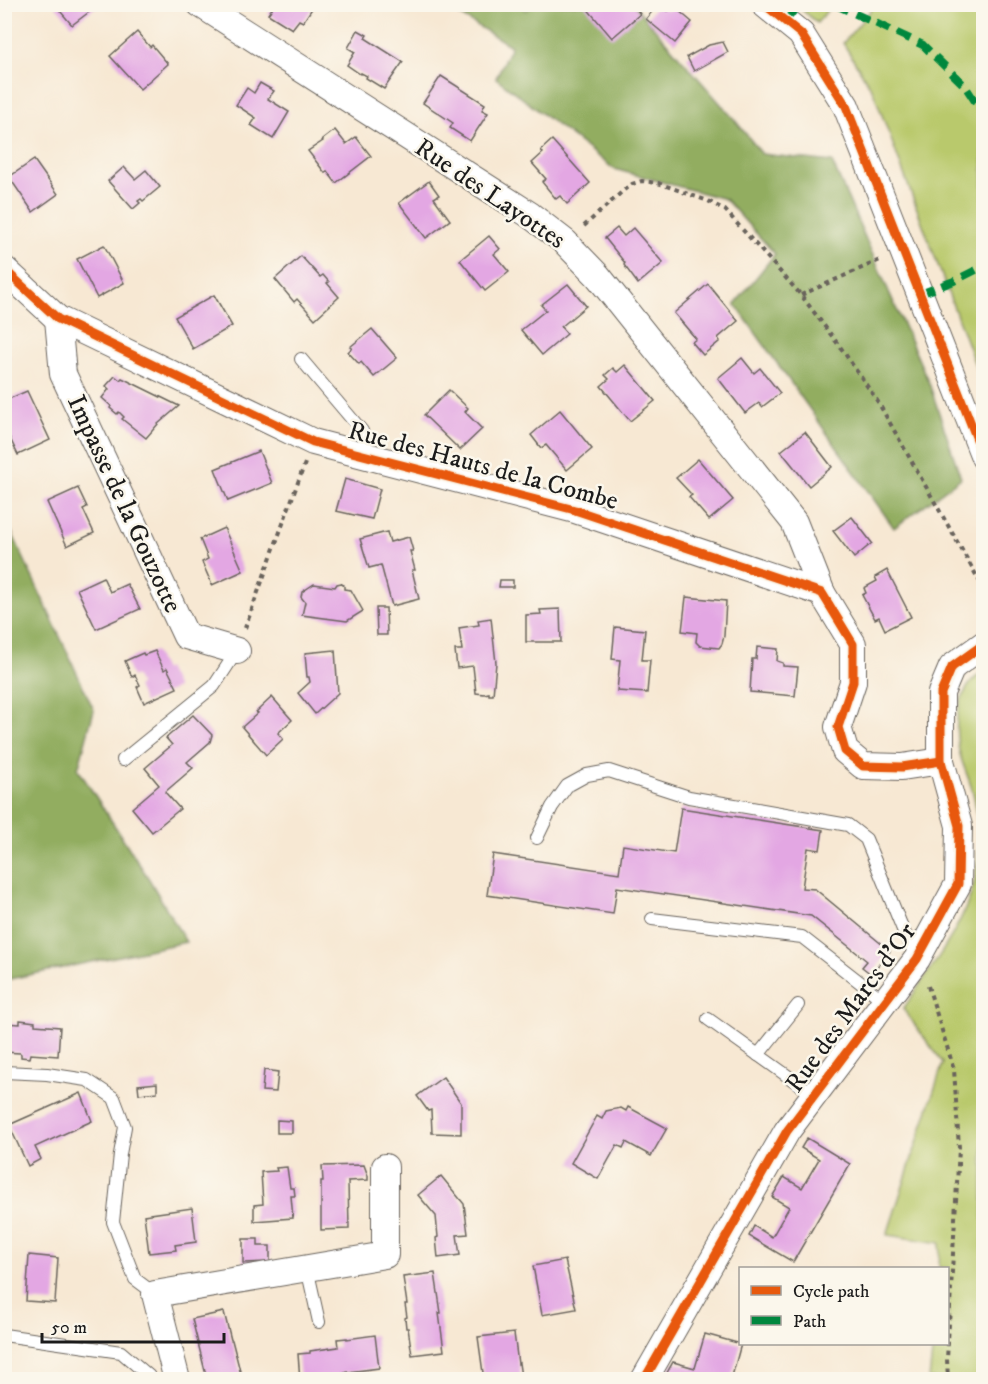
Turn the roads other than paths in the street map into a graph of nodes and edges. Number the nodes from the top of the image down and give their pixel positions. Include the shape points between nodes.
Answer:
1 (200, 4) edge
2 (764, 4) edge
3 (4, 269) edge
4 (58, 319) junction
5 (301, 359) dead end
6 (370, 456) junction
7 (984, 457) edge
8 (822, 593) junction
9 (984, 644) edge
10 (237, 651) joint
11 (123, 760) dead end
12 (941, 760) junction
13 (537, 838) dead end
14 (652, 919) dead end
15 (918, 959) junction
16 (884, 1001) junction
17 (798, 1005) dead end
18 (708, 1018) dead end
19 (758, 1055) junction
20 (4, 1071) edge
21 (814, 1095) junction
22 (385, 1167) dead end
23 (307, 1268) junction
24 (155, 1293) junction
25 (319, 1322) dead end
26 (4, 1335) edge
27 (150, 1380) edge
28 (177, 1380) edge
29 (644, 1380) edge

1 - 8 street, Rue des Layottes via 530,215 565,242 598,276 794,522
2 - 7 street via 801,34 846,106
3 - 4 street, Rue des Hauts de la Combe
4 - 6 street, Rue des Hauts de la Combe via 313,442
4 - 10 street, Impasse de la Gouzotte via 63,374 186,636
5 - 6 lane via 362,431
6 - 8 street, Rue des Hauts de la Combe via 575,510
8 - 12 street via 853,644 853,682 838,727 845,751 863,766 902,767
9 - 12 street, Rue des Marcs d'Or via 952,667 941,693
10 - 11 lane via 214,686
12 - 15 street, Rue des Marcs d'Or via 959,826 958,884
13 - 15 lane via 567,786 587,775 609,771 689,797 848,825 866,839
14 - 16 lane via 802,937
15 - 16 street, Rue des Marcs d'Or
16 - 21 street, Rue des Marcs d'Or
17 - 19 lane
18 - 19 lane
19 - 21 lane
20 - 24 lane via 87,1080 114,1098 125,1127 113,1222 135,1279
21 - 29 street, Rue des Marcs d'Or via 787,1131
22 - 23 street via 385,1255
23 - 24 street
23 - 25 lane
24 - 28 street
26 - 27 lane via 121,1352

